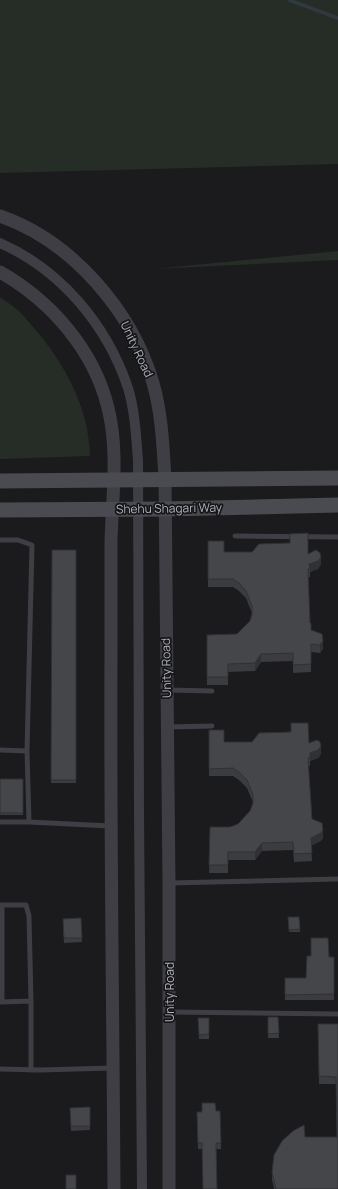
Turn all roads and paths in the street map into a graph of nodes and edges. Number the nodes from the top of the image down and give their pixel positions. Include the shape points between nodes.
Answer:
1 (0, 216) edge
2 (0, 243) edge
3 (0, 272) edge
4 (338, 478) edge
5 (165, 479) junction
6 (114, 480) junction
7 (138, 480) junction
8 (0, 481) edge
9 (338, 505) edge
10 (113, 509) junction
11 (138, 509) junction
12 (165, 509) junction
13 (0, 510) edge
14 (235, 536) dead end
15 (338, 537) edge
16 (0, 540) edge
17 (167, 690) junction
18 (212, 691) dead end
19 (212, 726) dead end
20 (167, 727) junction
21 (0, 750) edge
22 (27, 751) junction
23 (0, 822) edge
24 (29, 822) junction
25 (110, 826) junction
26 (338, 879) edge
27 (169, 883) junction
28 (1, 905) edge
29 (31, 1001) junction
30 (1, 1002) edge
31 (169, 1012) junction
32 (338, 1014) edge
33 (113, 1068) junction
34 (0, 1069) edge
35 (31, 1070) junction
36 (114, 1189) edge
37 (142, 1189) edge
38 (169, 1189) edge

1 - 5 street, Unity Road via 33,232 77,263 117,307 131,331 153,383 160,415
2 - 7 street, Unity Road via 18,251 70,291 104,335 128,389 134,416
3 - 6 street via 39,299 57,316 86,354 100,381 108,408 113,438
4 - 5 main road
5 - 7 main road
5 - 12 street, Unity Road
6 - 7 main road
6 - 8 main road
6 - 10 street
7 - 11 street, Unity Road
9 - 12 main road, Shehu Shagari Way
10 - 11 main road, Shehu Shagari Way
10 - 13 main road, Shehu Shagari Way
10 - 25 street
11 - 12 main road, Shehu Shagari Way
11 - 37 street, Unity Road
12 - 17 street, Unity Road
14 - 15 lane
16 - 22 lane via 18,540 32,545
17 - 18 lane
17 - 20 street, Unity Road
19 - 20 lane
20 - 27 street, Unity Road
21 - 22 lane
22 - 24 lane
23 - 24 lane
24 - 25 lane
25 - 33 street
26 - 27 lane
27 - 31 street, Unity Road
28 - 29 lane via 26,906 29,916
28 - 30 lane
29 - 30 lane
29 - 35 lane
31 - 32 lane
31 - 38 street, Unity Road
33 - 35 lane
33 - 36 street
34 - 35 lane

